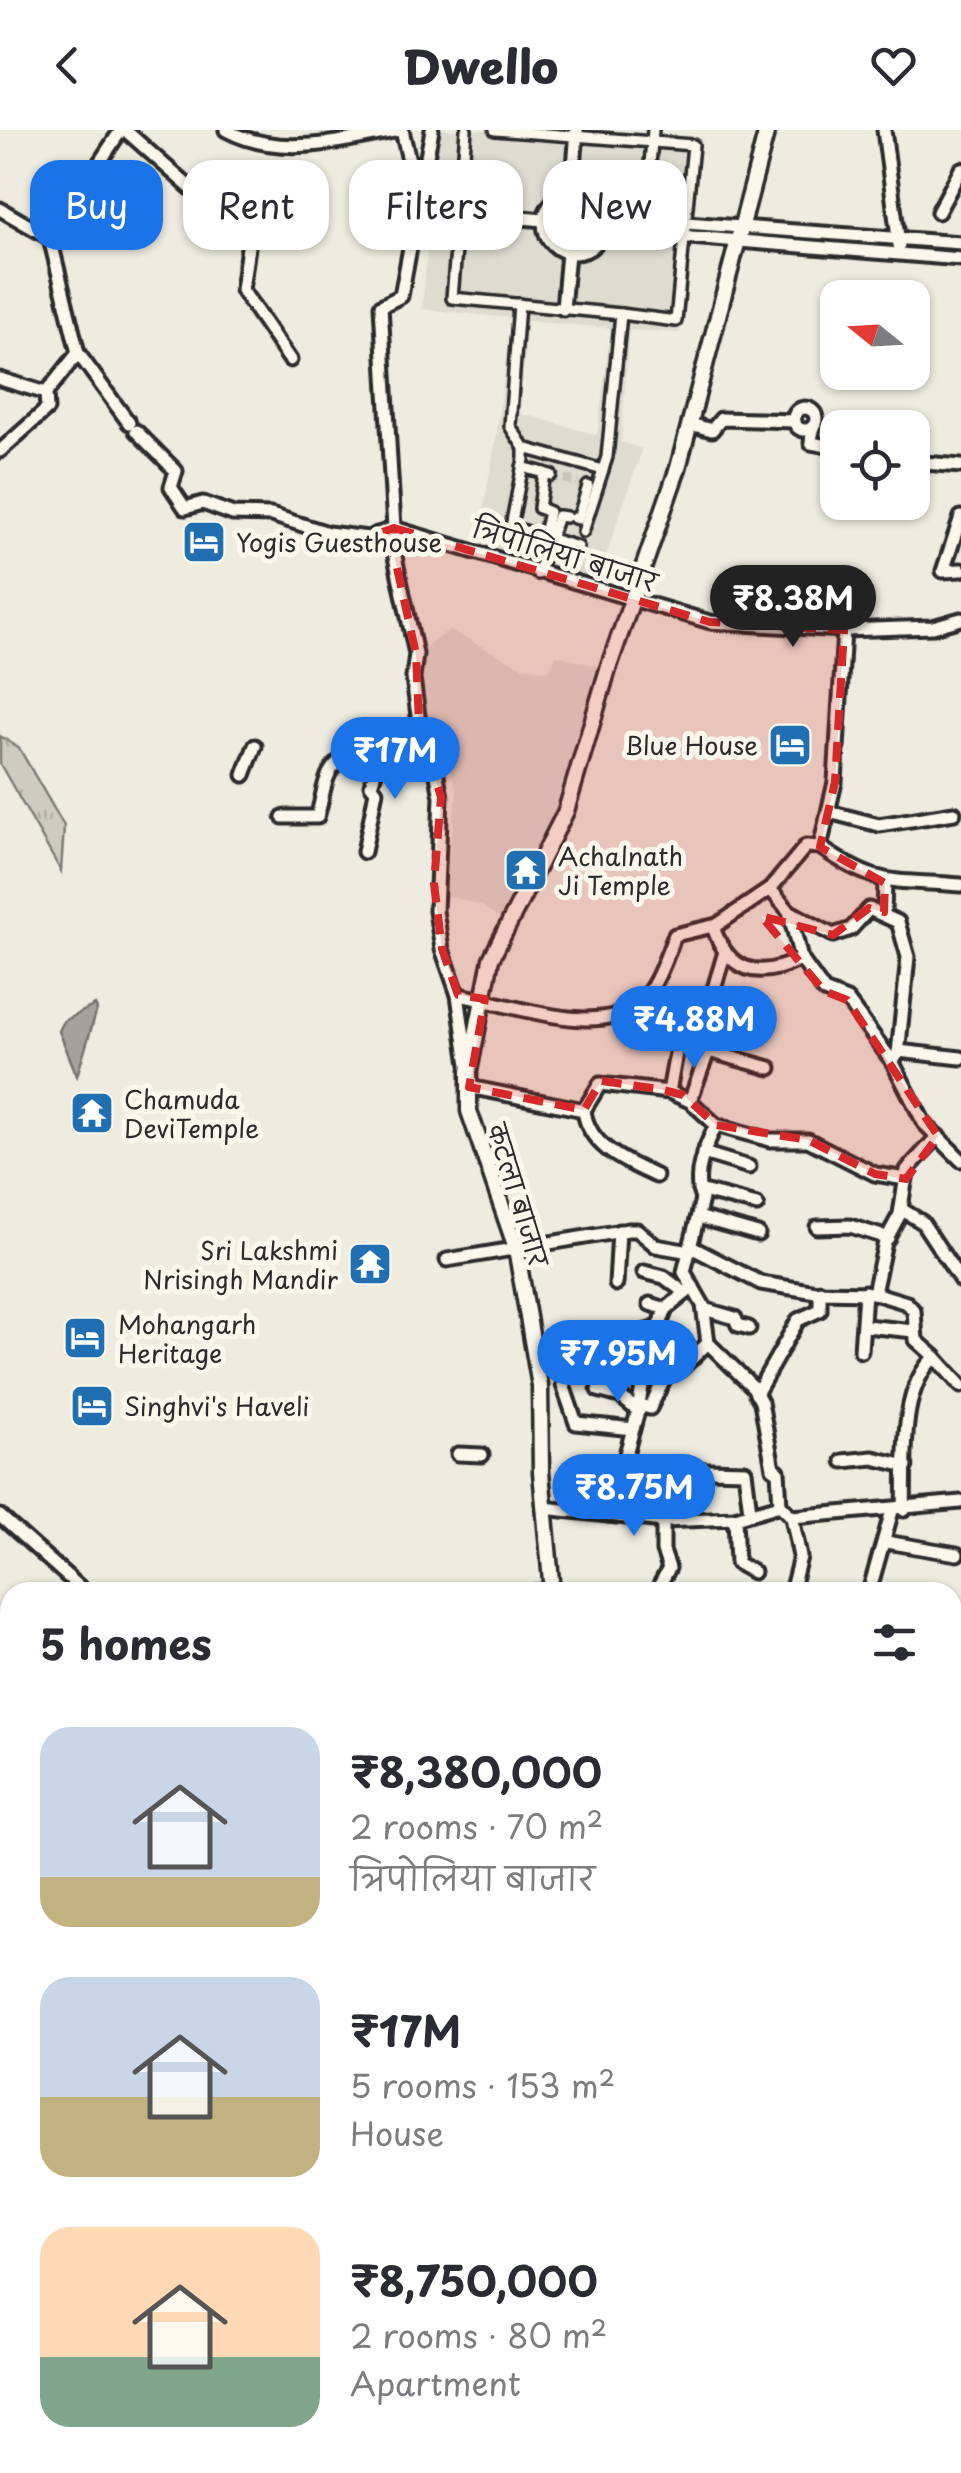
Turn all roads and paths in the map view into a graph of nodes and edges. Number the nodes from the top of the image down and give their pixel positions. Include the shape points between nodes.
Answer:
1 (123, 130) edge
2 (226, 130) edge
3 (400, 130) edge
4 (432, 130) edge
5 (466, 130) edge
6 (496, 130) edge
7 (653, 130) edge
8 (767, 130) edge
9 (884, 130) edge
10 (577, 133) edge
11 (652, 143) junction
12 (103, 160) edge
13 (408, 160) edge
14 (427, 160) edge
15 (464, 160) edge
16 (575, 160) edge
17 (651, 160) edge
18 (961, 169) edge
19 (0, 210) edge
20 (938, 212) dead end
21 (687, 213) edge
22 (687, 224) edge
23 (30, 227) edge
24 (742, 228) junction
25 (687, 238) edge
26 (899, 238) junction
27 (961, 243) edge
28 (738, 244) junction
29 (53, 250) edge
30 (411, 250) edge
31 (456, 250) edge
32 (562, 250) edge
33 (580, 250) edge
34 (683, 250) edge
35 (568, 253) junction
36 (898, 255) junction
37 (961, 259) edge
38 (520, 304) junction
39 (564, 309) junction
40 (621, 314) junction
41 (78, 353) junction
42 (290, 360) dead end
43 (0, 379) edge
44 (46, 393) junction
45 (690, 424) junction
46 (820, 445) edge
47 (524, 448) junction
48 (0, 451) edge
49 (930, 463) edge
50 (961, 466) edge
51 (522, 467) junction
52 (602, 476) junction
53 (562, 516) junction
54 (961, 517) edge
55 (394, 528) junction
56 (378, 534) junction
57 (547, 539) junction
58 (961, 570) edge
59 (538, 574) junction
60 (632, 599) junction
61 (961, 619) edge
62 (844, 630) junction
63 (385, 740) dead end
64 (256, 746) dead end
65 (376, 756) junction
66 (244, 774) dead end
67 (829, 812) junction
68 (954, 813) dead end
69 (283, 817) dead end
70 (820, 848) junction
71 (364, 852) dead end
72 (885, 883) junction
73 (961, 886) edge
74 (770, 889) junction
75 (789, 911) junction
76 (884, 912) junction
77 (713, 927) junction
78 (724, 955) junction
79 (800, 959) junction
80 (458, 995) junction
81 (485, 999) junction
82 (633, 1008) junction
83 (752, 1015) dead end
84 (678, 1042) junction
85 (709, 1049) junction
86 (895, 1056) junction
87 (961, 1058) edge
88 (770, 1068) dead end
89 (469, 1079) junction
90 (669, 1092) junction
91 (690, 1101) junction
92 (584, 1110) junction
93 (716, 1125) junction
94 (938, 1136) junction
95 (703, 1153) junction
96 (961, 1160) edge
97 (749, 1167) dead end
98 (656, 1176) dead end
99 (906, 1179) junction
100 (698, 1190) junction
101 (757, 1205) dead end
102 (901, 1209) junction
103 (698, 1217) junction
104 (816, 1227) dead end
105 (619, 1231) junction
106 (758, 1234) dead end
107 (888, 1238) junction
108 (516, 1248) junction
109 (690, 1250) junction
110 (446, 1260) dead end
111 (644, 1272) dead end
112 (961, 1281) edge
113 (616, 1284) dead end
114 (689, 1290) junction
115 (820, 1290) junction
116 (870, 1292) junction
117 (650, 1304) dead end
118 (666, 1309) junction
119 (704, 1309) junction
120 (865, 1326) junction
121 (748, 1328) dead end
122 (644, 1332) dead end
123 (914, 1332) junction
124 (708, 1342) junction
125 (861, 1351) dead end
126 (935, 1357) junction
127 (668, 1371) junction
128 (959, 1379) edge
129 (563, 1385) dead end
130 (598, 1390) dead end
131 (756, 1394) junction
132 (641, 1408) junction
133 (633, 1429) junction
134 (458, 1454) dead end
135 (482, 1455) dead end
136 (843, 1462) dead end
137 (906, 1466) junction
138 (669, 1469) dead end
139 (961, 1502) edge
140 (780, 1505) junction
141 (544, 1508) junction
142 (898, 1510) junction
143 (750, 1511) junction
144 (609, 1515) junction
145 (0, 1516) edge
146 (792, 1517) junction
147 (734, 1518) junction
148 (663, 1521) junction
149 (886, 1542) junction
150 (957, 1554) dead end
151 (752, 1572) dead end
152 (74, 1582) edge
153 (551, 1582) edge
154 (662, 1582) edge
155 (792, 1582) edge
156 (872, 1582) edge
157 (0, 1777) edge
158 (0, 1816) edge

1 - 12 street
1 - 42 street via 249,240 242,290
2 - 3 street via 254,144 292,148
3 - 13 street
4 - 14 street
5 - 15 street
6 - 10 street
7 - 11 street
8 - 24 street, कटला बाजार
9 - 26 street
10 - 11 street
10 - 16 street
11 - 17 street
11 - 21 street via 693,145
18 - 20 street
19 - 23 street
22 - 24 street
24 - 26 street
24 - 28 street, कटला बाजार
25 - 28 street
26 - 27 street
26 - 36 street
28 - 36 street
28 - 45 street, कटला बाजार
29 - 41 street
30 - 55 street via 401,296 381,306
31 - 38 street via 452,298
32 - 35 street
33 - 35 street
34 - 40 street via 676,321
35 - 39 street
36 - 37 street
38 - 39 street
38 - 47 street via 510,426
39 - 40 street
40 - 52 street
41 - 44 street
41 - 56 street via 132,427 176,470 170,487 186,508 204,503 238,515 271,514 338,536
43 - 44 street
44 - 48 street via 46,409
45 - 46 street via 712,430 721,418 794,422 807,408 815,414 811,443
45 - 60 street, कटला बाजार
47 - 51 street
47 - 52 street
49 - 50 street
51 - 53 street via 548,474 539,508
51 - 57 street via 510,528
52 - 53 street via 583,484 578,519
52 - 57 street via 579,543
53 - 57 street
54 - 58 street via 944,570
55 - 56 street
55 - 59 street, त्रिपोलिया बाजार
56 - 80 street via 392,543 400,570 416,654 419,723 432,749 441,797 434,890 442,948
57 - 59 street
59 - 60 street, त्रिपोलिया बाजार
60 - 62 street, त्रिपोलिया बाजार via 738,626
60 - 81 street, कटला बाजार via 573,793 491,959
61 - 62 street, त्रिपोलिया बाजार via 933,627
62 - 67 street
63 - 65 street
64 - 66 street
65 - 69 street via 345,755 329,770 317,818
65 - 71 street
67 - 68 street via 880,826
67 - 70 street
70 - 72 street via 854,872
70 - 74 street via 806,846
72 - 73 street
72 - 76 street
74 - 75 street
74 - 77 street
75 - 76 street via 833,935 868,910
75 - 79 street
76 - 86 street via 898,922 908,947
77 - 78 street
77 - 82 street via 675,935
78 - 79 street via 770,972
78 - 83 street via 709,1001
79 - 86 street
80 - 81 street
80 - 89 street
81 - 82 street via 564,1018
81 - 89 street, कटला बाजार
82 - 84 street via 663,1018 666,1036
84 - 85 street
84 - 90 street
85 - 88 street
85 - 91 street
86 - 87 street
86 - 94 street via 924,1123
89 - 92 street
89 - 108 street, कटला बाजार via 469,1112
90 - 91 street
90 - 92 street via 600,1084
91 - 93 street
92 - 98 street via 595,1140
93 - 95 street
93 - 99 street via 770,1140 808,1140 874,1174
94 - 96 street
94 - 99 street
95 - 97 street
95 - 100 street
99 - 102 street
100 - 101 street
100 - 103 street
102 - 107 street
102 - 112 street via 922,1222
103 - 106 street
103 - 109 street
104 - 107 street via 850,1226
105 - 108 street
105 - 109 street via 638,1230 656,1246
105 - 113 street
107 - 116 street
108 - 110 street
108 - 141 street, कटला बाजार via 540,1386
109 - 114 street via 684,1272
109 - 115 street via 750,1280
111 - 114 street
114 - 118 street
114 - 119 street
115 - 116 street
115 - 131 street via 820,1310 798,1320
116 - 120 street
116 - 123 street via 912,1306
117 - 118 street
118 - 122 street via 659,1326
119 - 121 street
119 - 124 street
120 - 123 street
120 - 125 street
123 - 126 street
124 - 127 street via 681,1369
124 - 131 street
126 - 128 street
126 - 137 street via 920,1372
127 - 132 street via 650,1408
127 - 132 street via 646,1362
129 - 133 street via 576,1423
130 - 132 street
131 - 140 street via 778,1471
132 - 133 street
133 - 144 street
134 - 135 street
136 - 137 street via 865,1457
137 - 142 street
138 - 143 street via 744,1471
139 - 142 street
140 - 143 street
140 - 146 street
141 - 144 street
141 - 153 street, कटला बाजार
142 - 146 street
142 - 149 street
143 - 147 street
144 - 148 street
145 - 152 street
146 - 155 street via 800,1558
147 - 148 street
147 - 151 street via 738,1562
148 - 154 street via 670,1568
149 - 150 street
149 - 156 street
157 - 158 street

